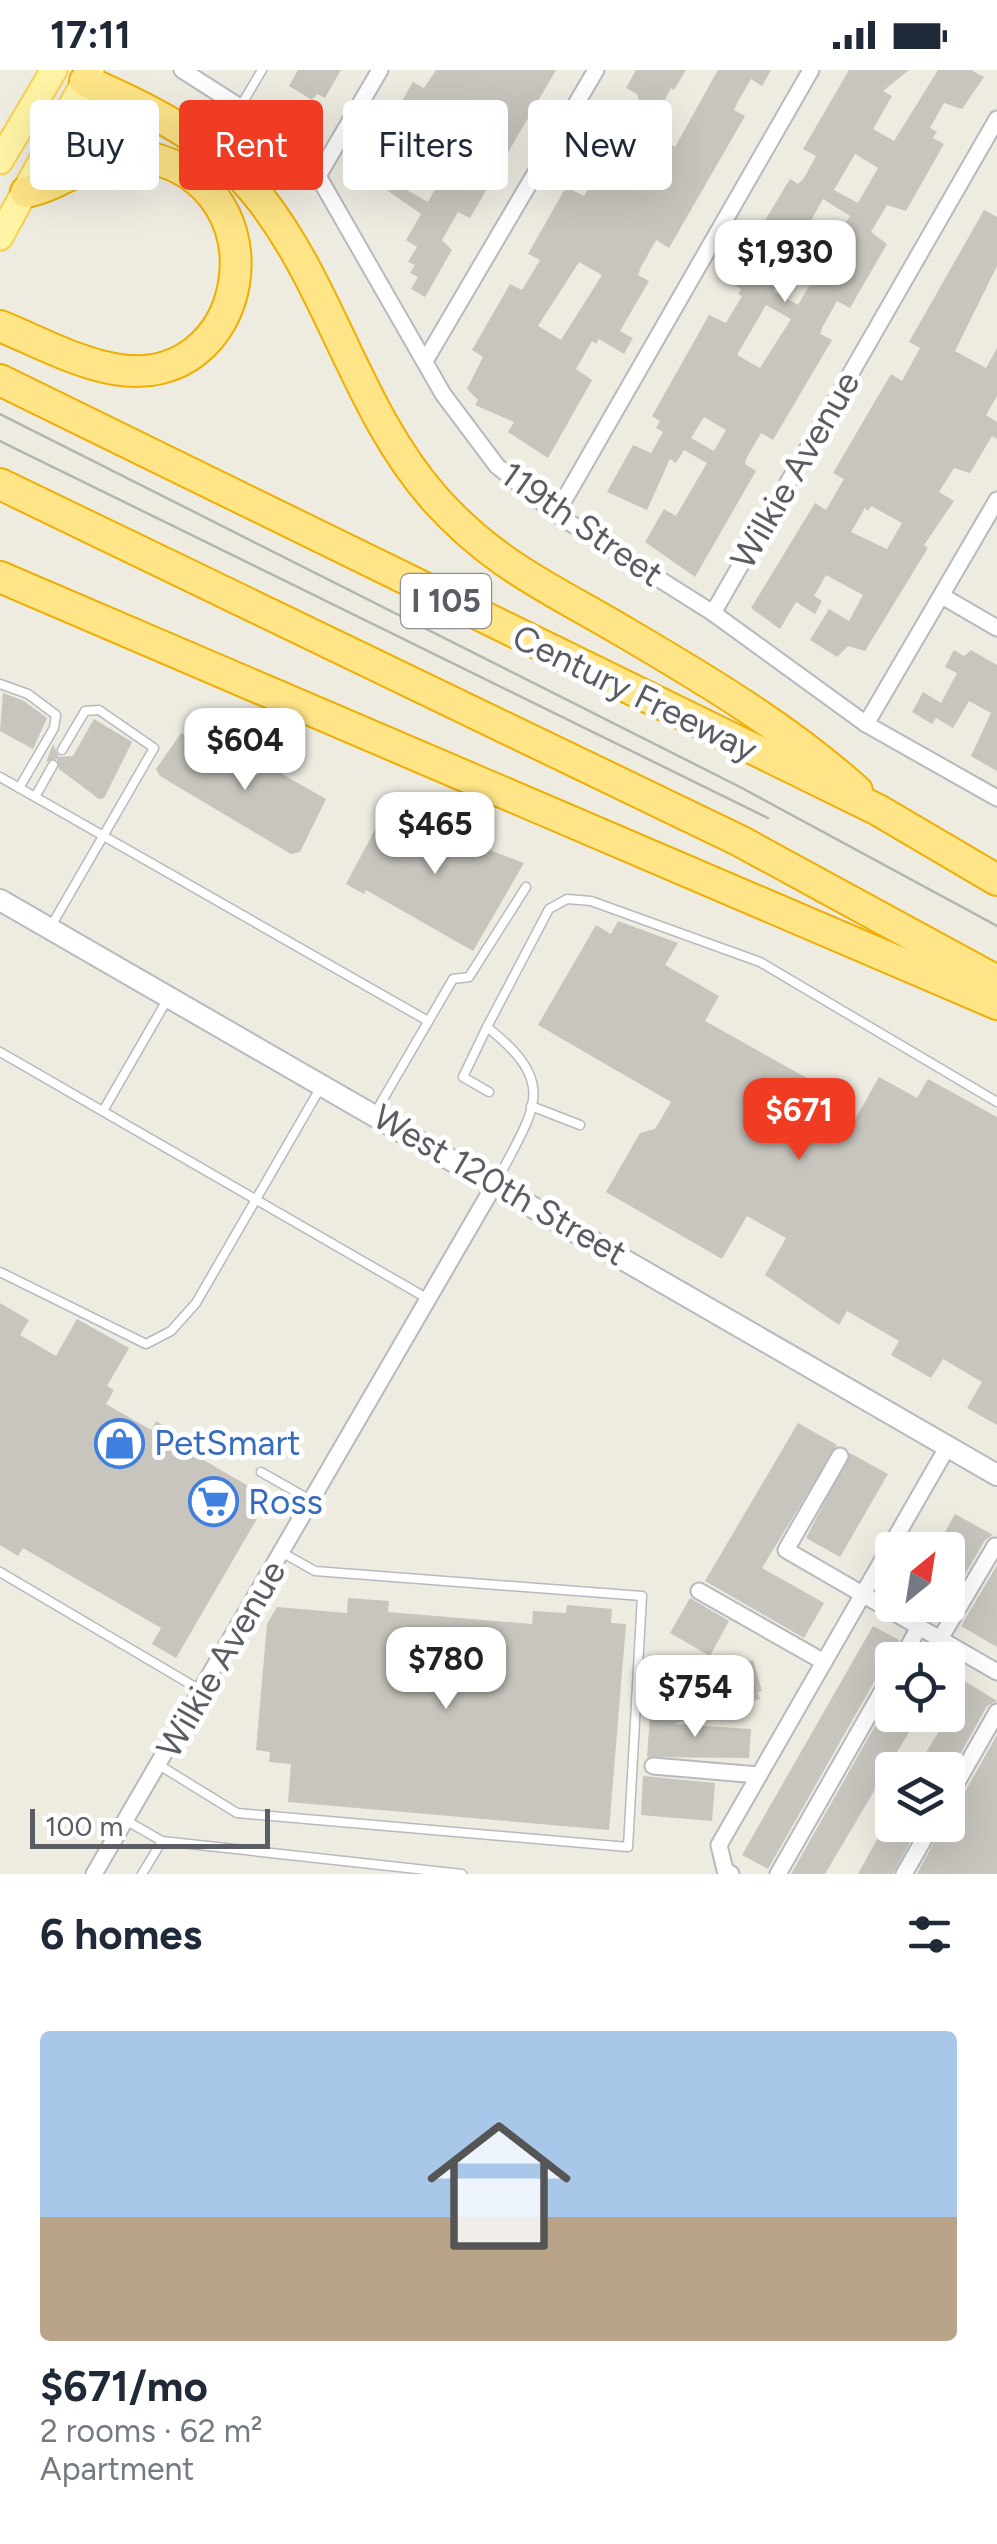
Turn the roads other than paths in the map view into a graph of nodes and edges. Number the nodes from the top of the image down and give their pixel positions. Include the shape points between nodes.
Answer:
1 (182, 70) edge
2 (262, 70) edge
3 (380, 70) edge
4 (596, 70) edge
5 (810, 70) edge
6 (51, 71) edge
7 (88, 75) edge
8 (228, 100) edge
9 (245, 100) edge
10 (997, 119) edge
11 (0, 161) edge
12 (323, 167) edge
13 (323, 185) edge
14 (26, 192) junction
15 (0, 237) edge
16 (0, 326) edge
17 (425, 362) junction
18 (8, 384) edge
19 (0, 484) edge
20 (0, 497) edge
21 (997, 500) edge
22 (556, 514) junction
23 (96, 530) junction
24 (0, 577) edge
25 (942, 596) junction
26 (713, 613) junction
27 (997, 628) edge
28 (0, 684) edge
29 (866, 724) junction
30 (62, 750) dead end
31 (53, 765) dead end
32 (0, 777) edge
33 (19, 788) junction
34 (35, 796) junction
35 (997, 798) edge
36 (878, 810) junction
37 (103, 836) junction
38 (997, 880) edge
39 (526, 887) dead end
40 (0, 900) edge
41 (50, 928) junction
42 (997, 981) edge
43 (170, 996) junction
44 (997, 1004) edge
45 (428, 1022) junction
46 (486, 1027) junction
47 (0, 1052) edge
48 (323, 1084) junction
49 (489, 1092) dead end
50 (997, 1102) edge
51 (531, 1106) junction
52 (103, 1111) junction
53 (375, 1113) junction
54 (580, 1125) dead end
55 (496, 1182) junction
56 (255, 1199) junction
57 (0, 1272) edge
58 (430, 1300) junction
59 (948, 1446) junction
60 (840, 1456) dead end
61 (262, 1472) dead end
62 (997, 1475) edge
63 (312, 1501) junction
64 (995, 1546) edge
65 (283, 1553) junction
66 (0, 1572) edge
67 (699, 1591) dead end
68 (862, 1594) junction
69 (920, 1628) junction
70 (940, 1640) junction
71 (912, 1642) edge
72 (824, 1662) junction
73 (997, 1672) edge
74 (202, 1690) junction
75 (875, 1704) edge
76 (997, 1712) edge
77 (158, 1765) junction
78 (653, 1766) dead end
79 (965, 1768) edge
80 (758, 1774) junction
81 (126, 1821) junction
82 (162, 1841) junction
83 (922, 1842) edge
84 (94, 1874) edge
85 (142, 1874) edge
86 (462, 1874) edge
87 (732, 1874) edge
88 (778, 1874) edge
89 (904, 1874) edge

1 - 8 street, 119th Street
2 - 9 lane
3 - 12 street
4 - 17 street
5 - 22 street
6 - 7 street
6 - 11 main road
7 - 14 main road
7 - 36 highway via 203,144 258,196 306,270 389,434 460,525 534,584 625,632 812,750
10 - 26 street, Wilkie Avenue
13 - 17 street, 119th Street
14 - 15 main road
14 - 16 highway via 116,155 177,168 222,208 238,257 228,311 209,339 160,367 117,370
17 - 22 street, 119th Street via 477,443
18 - 36 highway, Century Freeway / I 105
19 - 23 highway, I 105
20 - 23 highway
21 - 25 street
22 - 26 street, 119th Street
23 - 42 highway, I 105 via 740,841
24 - 44 highway
25 - 27 street
25 - 29 street
26 - 29 street, 119th Street
28 - 33 lane via 56,715
29 - 35 street, 119th Street
30 - 37 lane via 85,710 99,710 154,748
31 - 34 lane
32 - 33 lane
33 - 34 lane
34 - 37 lane
36 - 38 highway, Century Freeway / I 105
37 - 41 lane
37 - 45 lane
39 - 45 lane via 480,964 469,977 453,979
40 - 41 street, West 120th Street
41 - 43 street, West 120th Street
43 - 48 street, West 120th Street
43 - 52 lane
45 - 53 lane
46 - 49 lane via 463,1076
46 - 50 lane via 549,908 567,898 591,901 760,962
46 - 51 lane via 520,1054 533,1075
47 - 52 lane
48 - 53 street, West 120th Street
48 - 56 lane
51 - 54 lane
51 - 55 lane
52 - 56 lane
53 - 55 street, West 120th Street
55 - 58 street, Wilkie Avenue
55 - 59 street, West 120th Street
56 - 57 lane via 190,1312 146,1344
56 - 58 lane
58 - 63 street, Wilkie Avenue
59 - 62 street, West 120th Street
59 - 68 street
60 - 68 street via 786,1550
61 - 63 lane
63 - 65 street, Wilkie Avenue
64 - 70 street
65 - 74 street, Wilkie Avenue
65 - 77 lane via 314,1572 642,1596 628,1847 237,1814
66 - 74 lane
67 - 72 street
68 - 69 street
68 - 72 street
69 - 70 street
69 - 71 street
70 - 73 street
72 - 80 street
74 - 77 street, Wilkie Avenue
75 - 88 street
76 - 79 street
77 - 81 street, Wilkie Avenue
78 - 80 street
80 - 87 street via 718,1844
81 - 82 lane
81 - 84 street, Wilkie Avenue
82 - 85 lane
82 - 86 lane
83 - 89 street

